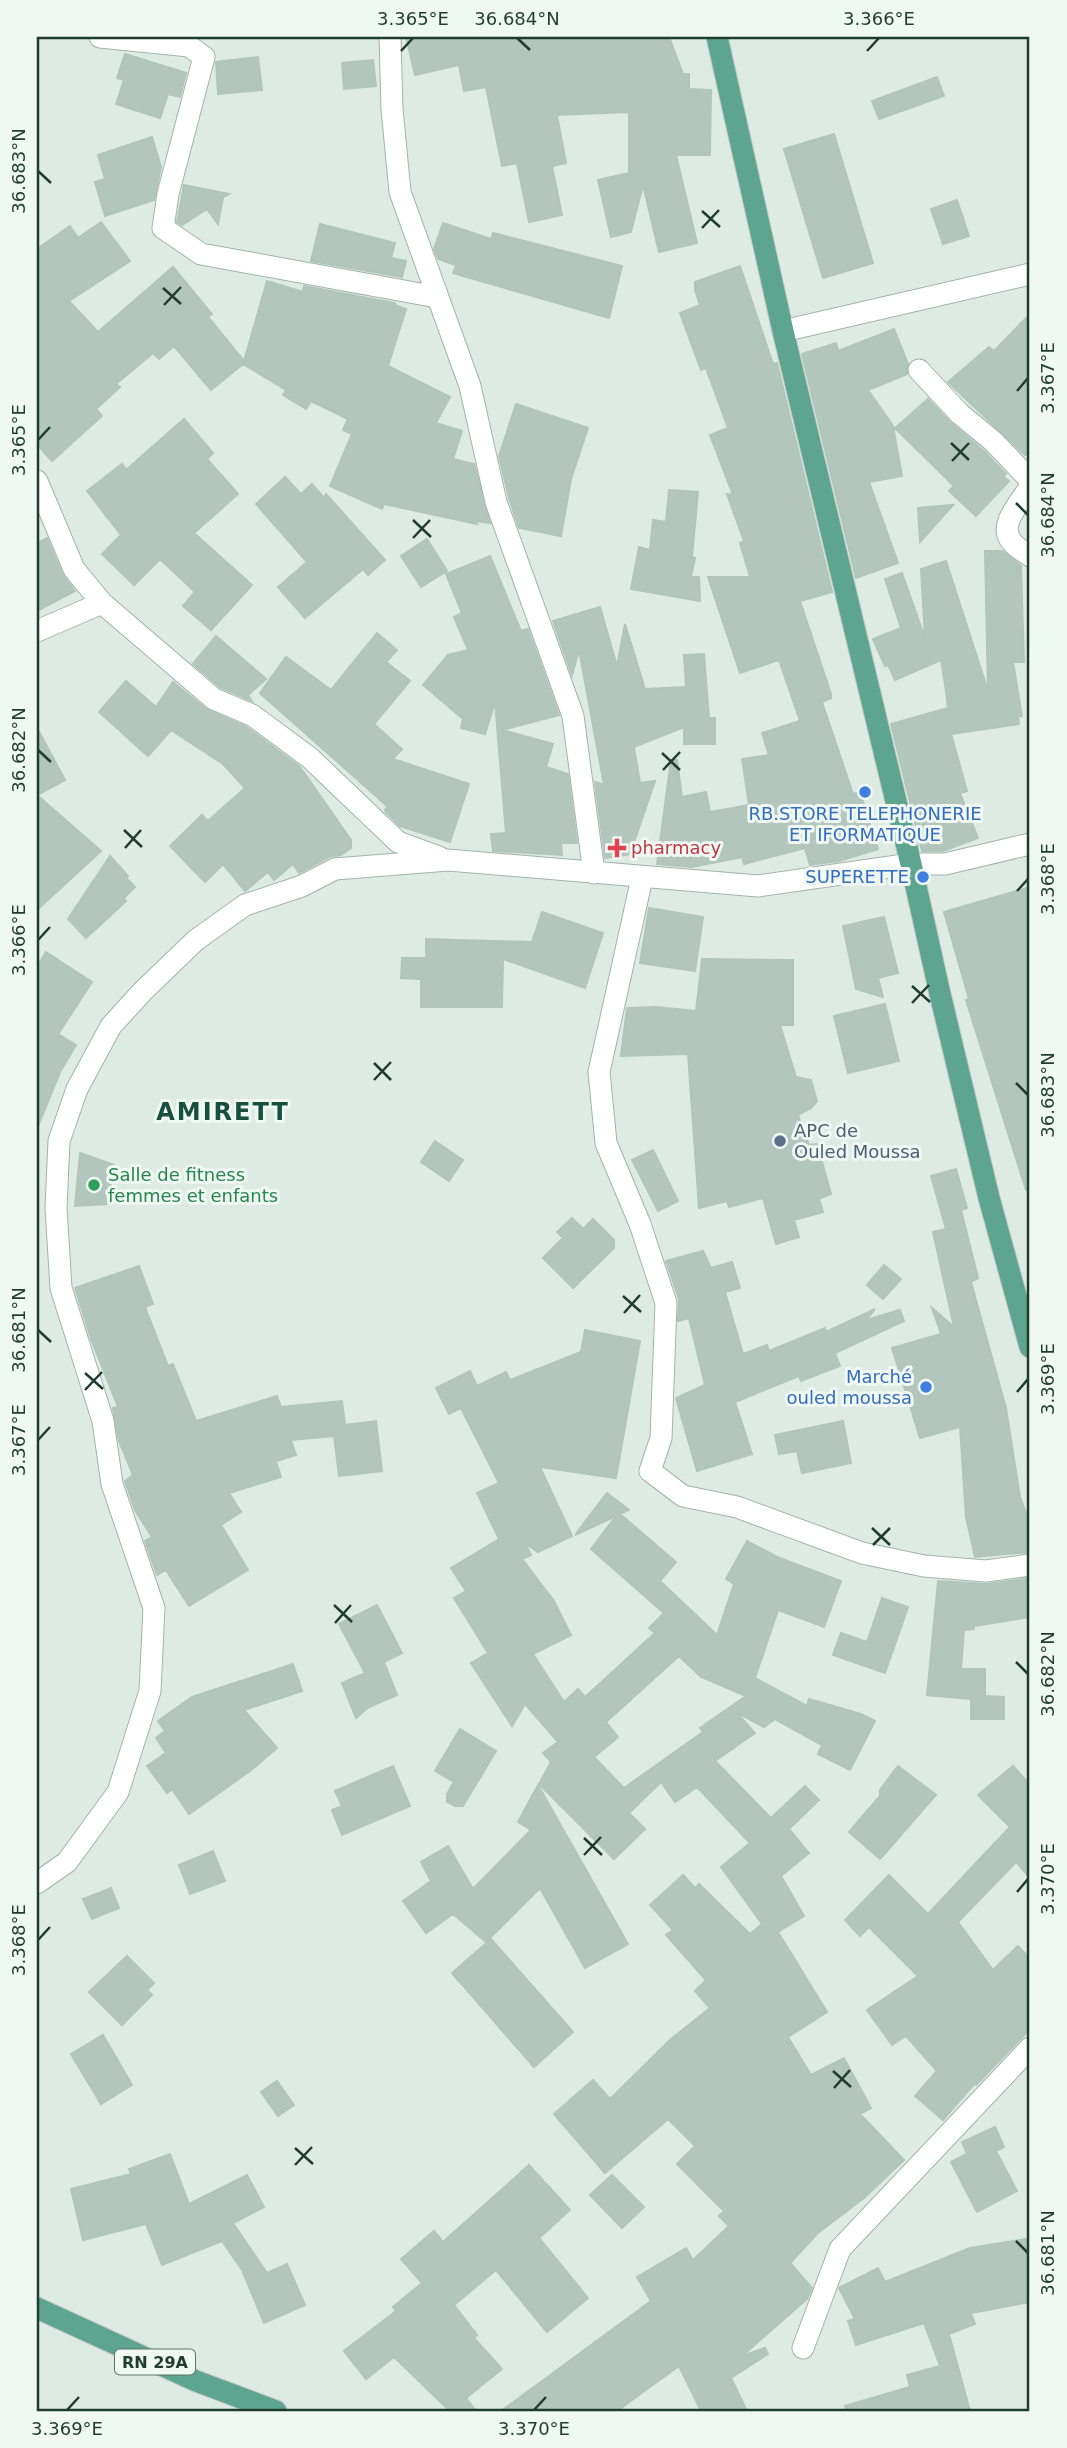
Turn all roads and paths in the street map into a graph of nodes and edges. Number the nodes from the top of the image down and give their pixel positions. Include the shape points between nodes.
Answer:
1 (100, 37) edge
2 (390, 37) edge
3 (718, 37) edge
4 (1030, 274) edge
5 (437, 297) junction
6 (783, 331) junction
7 (919, 370) dead end
8 (1030, 480) edge
9 (37, 481) edge
10 (1030, 487) edge
11 (1030, 556) edge
12 (102, 603) junction
13 (37, 631) edge
14 (1030, 844) edge
15 (448, 860) junction
16 (911, 864) junction
17 (594, 873) junction
18 (642, 878) junction
19 (1030, 1347) edge
20 (1030, 1565) edge
21 (37, 1883) edge
22 (1030, 2048) edge
23 (37, 2308) edge
24 (803, 2348) dead end
25 (276, 2411) edge

1 - 5 street via 189,46 204,57 163,229 201,254
2 - 5 street via 400,192
3 - 6 main road
4 - 6 street
5 - 17 street via 470,386 496,502 573,716
6 - 16 main road
7 - 8 street
9 - 12 street via 74,569
10 - 11 street via 1006,531
12 - 13 street
12 - 15 street via 215,699 252,715 310,758 398,842
14 - 16 street via 946,864
15 - 17 street
15 - 21 street via 335,869 302,886 245,905 196,940 111,1026 77,1089 59,1141 56,1208 61,1288 103,1421 112,1484 153,1608 150,1691 118,1792 67,1862
16 - 18 street via 758,886
16 - 19 main road via 989,1198
17 - 18 street
18 - 20 street via 599,1072 606,1143 666,1303 661,1438 650,1471 683,1496 737,1507 862,1553 986,1572
22 - 24 street via 840,2249
23 - 25 main road, RN 29A via 196,2381

